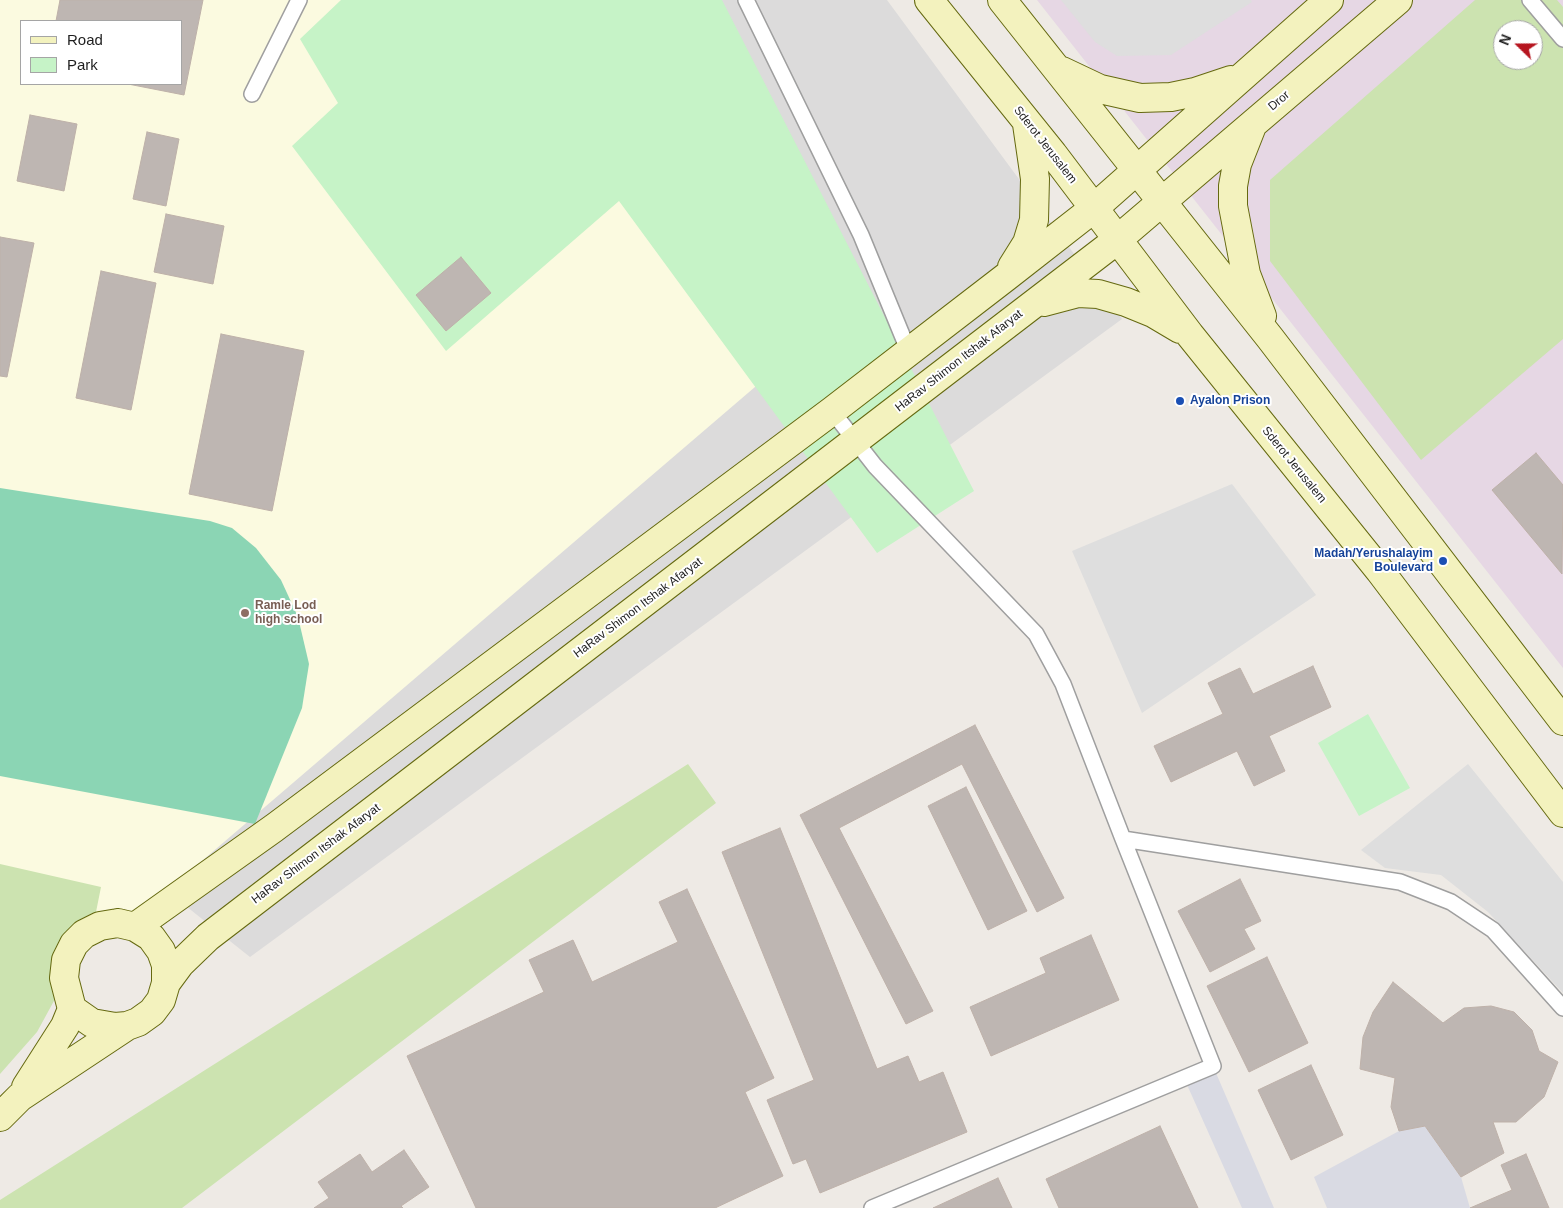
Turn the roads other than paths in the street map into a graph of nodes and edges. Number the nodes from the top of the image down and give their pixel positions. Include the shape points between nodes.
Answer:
1 (299, 0) edge
2 (746, 0) edge
3 (929, 0) edge
4 (1002, 0) edge
5 (1329, 0) edge
6 (1398, 0) edge
7 (1530, 0) edge
8 (1563, 39) edge
9 (1055, 66) junction
10 (1248, 71) junction
11 (252, 94) dead end
12 (1256, 120) junction
13 (1027, 122) junction
14 (1137, 170) junction
15 (1162, 204) junction
16 (1092, 208) junction
17 (1118, 240) junction
18 (1006, 277) junction
19 (1029, 308) junction
20 (1190, 335) junction
21 (1270, 338) junction
22 (909, 352) junction
23 (832, 411) junction
24 (855, 442) junction
25 (1563, 721) edge
26 (1563, 813) edge
27 (1122, 839) junction
28 (135, 927) junction
29 (166, 983) junction
30 (1563, 1008) edge
31 (72, 1009) junction
32 (127, 1026) junction
33 (20, 1097) junction
34 (0, 1117) edge
35 (872, 1208) edge

1 - 11 lane
2 - 22 lane via 861,235
3 - 13 street, Sderot Jerusalem
4 - 9 street
5 - 10 street
6 - 12 street, Dror
7 - 8 lane
9 - 10 street via 1100,89 1140,98 1195,92
9 - 14 street
10 - 14 street
12 - 15 street, Dror
12 - 21 street via 1237,164 1233,206 1246,274
13 - 16 street, Sderot Jerusalem
13 - 18 street via 1035,179 1034,220 1027,243
14 - 15 street
14 - 16 street
15 - 17 street, HaRav Shimon Itshak Afaryat
15 - 21 street
16 - 17 street, Sderot Jerusalem
16 - 18 street
17 - 19 street, HaRav Shimon Itshak Afaryat
17 - 20 street, Sderot Jerusalem
18 - 22 street
19 - 20 street via 1078,294 1098,294 1152,313
19 - 24 street, HaRav Shimon Itshak Afaryat
20 - 26 street, Sderot Jerusalem via 1380,571
21 - 25 street
22 - 23 street
23 - 24 lane
23 - 28 street via 274,828
24 - 27 lane via 1036,634 1063,684
24 - 29 street, HaRav Shimon Itshak Afaryat via 208,937
27 - 30 lane via 1400,882 1451,902 1493,930
27 - 35 lane via 1213,1066
28 - 29 street via 150,937 161,951 166,965
28 - 31 street via 118,923 100,926 84,934 74,944 66,960 64,978
29 - 32 street via 153,1010
31 - 32 street via 92,1023
31 - 33 street via 65,1026
32 - 33 street
33 - 34 street

